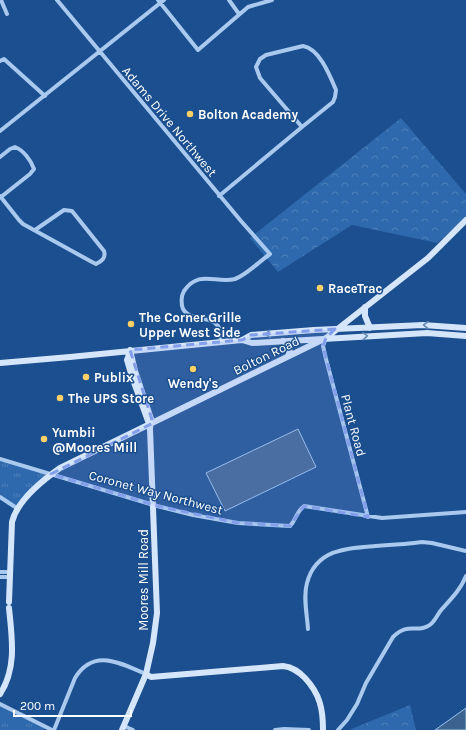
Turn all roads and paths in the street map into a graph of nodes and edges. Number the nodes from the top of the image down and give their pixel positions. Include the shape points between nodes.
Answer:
1 (1, 0) edge
2 (57, 0) edge
3 (229, 0) edge
4 (272, 0) edge
5 (161, 1) edge
6 (7, 14) dead end
7 (239, 14) junction
8 (100, 52) junction
9 (0, 61) edge
10 (45, 96) junction
11 (302, 127) junction
12 (0, 132) edge
13 (0, 156) edge
14 (0, 196) edge
15 (219, 196) junction
16 (466, 220) edge
17 (35, 230) junction
18 (365, 307) junction
19 (370, 328) junction
20 (466, 328) edge
21 (335, 330) junction
22 (466, 336) edge
23 (326, 338) junction
24 (242, 340) junction
25 (221, 341) junction
26 (283, 341) junction
27 (130, 350) junction
28 (288, 356) junction
29 (0, 363) edge
30 (150, 424) junction
31 (0, 459) edge
32 (51, 474) junction
33 (0, 497) edge
34 (153, 504) junction
35 (18, 509) junction
36 (466, 512) edge
37 (368, 517) junction
38 (466, 551) edge
39 (0, 572) edge
40 (9, 574) junction
41 (466, 576) edge
42 (0, 577) edge
43 (308, 629) dead end
44 (146, 674) junction
45 (0, 694) edge
46 (0, 704) edge
47 (123, 728) edge
48 (53, 730) edge
49 (133, 730) edge
50 (275, 730) edge
51 (309, 730) edge
52 (323, 730) edge
53 (338, 730) edge

1 - 6 street
2 - 8 street, Adams Drive Northwest
3 - 7 street
4 - 7 street via 252,5
5 - 7 street via 198,50
5 - 8 street
8 - 10 street
8 - 15 street, Adams Drive Northwest
9 - 10 street via 4,59
10 - 12 street
11 - 11 street via 333,102 336,90 326,67 312,50 306,47 264,55 257,64 258,75
11 - 15 street
13 - 14 street via 15,147 20,149 34,169
14 - 17 street via 19,220
15 - 25 street, Adams Drive Northwest via 270,253 240,277 227,280 202,278 183,292 181,302 186,313 215,323
16 - 18 street, Bolton Road via 430,256
17 - 17 street via 96,264 104,258 104,251 72,211 64,210
18 - 19 street via 365,316
18 - 21 street, Bolton Road
20 -> 19 street via 423,325
19 - 21 street
21 - 23 street, Bolton Road
21 -> 24 street via 251,335
23 -> 22 street via 427,333
23 - 26 street
23 - 28 street, Bolton Road
23 - 37 street, Plant Road via 323,346 326,359
24 - 25 street
24 - 26 street via 252,343
25 - 27 street
26 - 28 street via 289,347
27 - 29 street
27 - 30 street, Moores Mill Road via 134,372 151,419
28 - 30 street, Bolton Road
30 - 32 street, Bolton Road
30 - 34 street, Moores Mill Road
31 - 32 street, Coronet Way Northwest
32 - 34 street, Coronet Way Northwest
32 - 35 street, Bolton Road via 32,491
33 - 35 street
34 - 37 street, Coronet Way Northwest via 219,520 290,526 304,506
34 - 44 street, Moores Mill Road via 156,627
35 - 40 street, Bolton Road via 12,522
36 - 37 street, Coronet Way Northwest
38 - 43 street via 422,542 346,548 328,555 315,566 307,583
39 - 40 street
40 - 42 street
40 - 45 street, Bolton Road via 12,666
41 - 53 street via 451,601 429,626 408,628 393,637 366,683 357,704
44 - 47 street, Moores Mill Road
44 - 48 street via 110,660 98,660 87,664 75,678
44 - 52 street via 151,676 289,667 301,674 317,694 323,711
46 - 48 street
47 - 49 street
50 - 51 street

